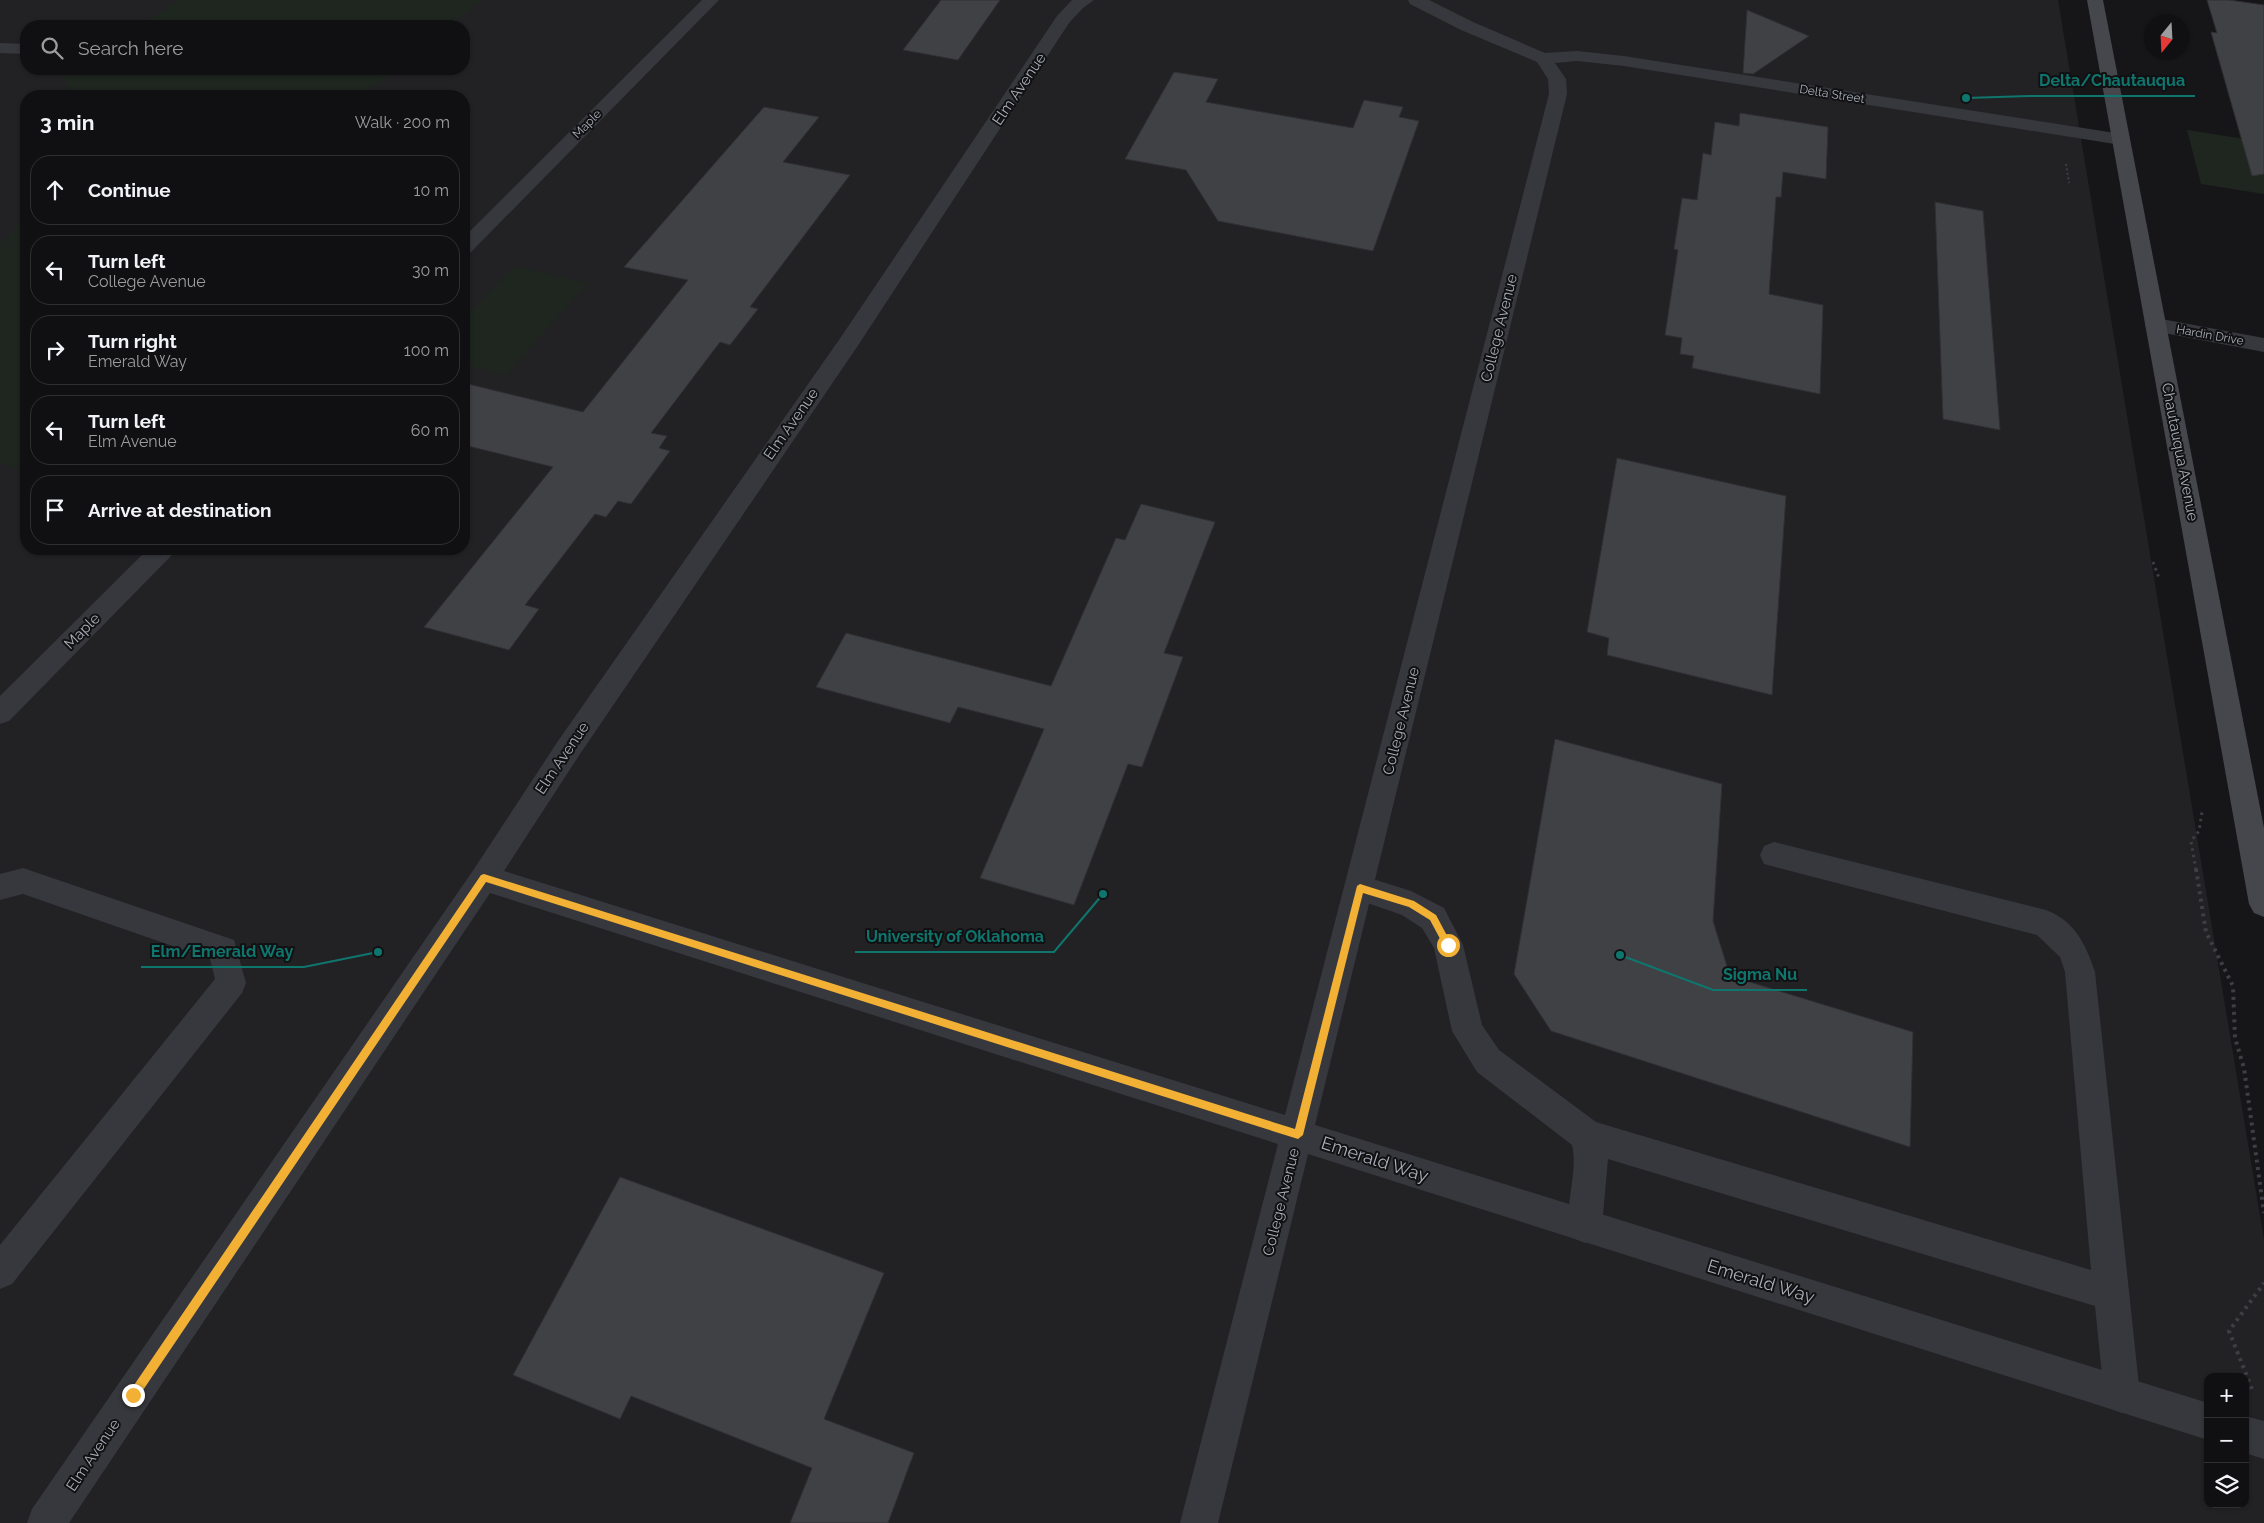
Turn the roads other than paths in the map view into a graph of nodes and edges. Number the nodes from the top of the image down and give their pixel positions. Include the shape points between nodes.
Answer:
1 (711, 0) edge
2 (1086, 0) edge
3 (1416, 0) edge
4 (2095, 0) edge
5 (0, 48) edge
6 (20, 49) edge
7 (1542, 58) junction
8 (2121, 139) junction
9 (470, 242) edge
10 (2156, 326) junction
11 (2264, 345) edge
12 (158, 555) edge
13 (0, 713) edge
14 (1774, 855) dead end
15 (484, 878) junction
16 (0, 887) edge
17 (1360, 888) junction
18 (2264, 904) edge
19 (1298, 1135) junction
20 (1587, 1136) junction
21 (1585, 1226) junction
22 (0, 1272) edge
23 (2112, 1294) junction
24 (2122, 1395) junction
25 (2204, 1421) edge
26 (2249, 1435) edge
27 (2264, 1440) edge
28 (46, 1523) edge
29 (1199, 1523) edge

1 - 9 street, Maple
2 - 15 street, Elm Avenue via 1077,4 1063,20 854,334 568,749
3 - 7 street
4 - 8 street, Chautauqua Avenue
5 - 6 street
7 - 8 street, Delta Street via 1577,56 1624,61
7 - 17 street, College Avenue via 1557,79 1558,94
8 - 10 street, Chautauqua Avenue
10 - 11 street, Hardin Drive
10 - 18 street, Chautauqua Avenue
12 - 13 street, Maple
14 - 23 street via 2046,924 2072,949 2080,972
15 - 19 street, Emerald Way
15 - 28 street, Elm Avenue
16 - 22 street via 23,881 224,950 231,983
17 - 19 street, College Avenue
17 - 20 street via 1411,904 1433,918 1448,945 1468,1031 1488,1062
19 - 21 street, Emerald Way
19 - 29 street, College Avenue
20 - 21 street via 1592,1160
20 - 23 street
21 - 24 street, Emerald Way
23 - 24 street
24 - 25 street, Emerald Way
26 - 27 street

